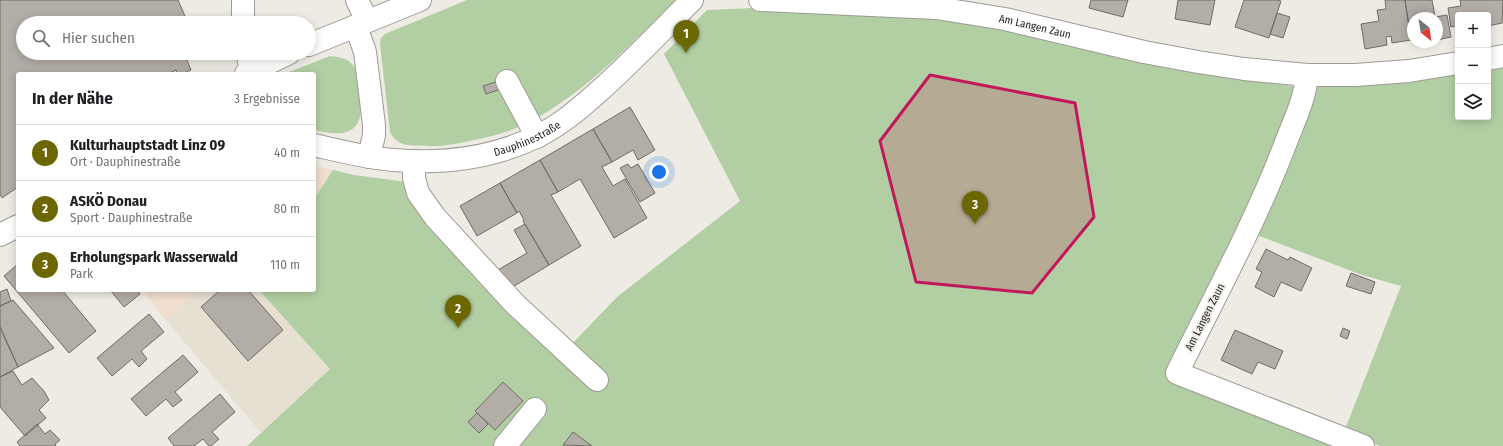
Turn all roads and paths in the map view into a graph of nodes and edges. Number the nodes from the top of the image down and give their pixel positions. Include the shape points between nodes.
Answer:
1 (243, 0) edge
2 (358, 0) edge
3 (420, 0) edge
4 (692, 0) edge
5 (760, 0) edge
6 (243, 16) edge
7 (361, 24) junction
8 (316, 42) edge
9 (1503, 56) edge
10 (1491, 58) edge
11 (270, 60) edge
12 (1455, 63) edge
13 (249, 68) edge
14 (507, 81) dead end
15 (1306, 81) junction
16 (537, 137) junction
17 (316, 145) edge
18 (369, 157) junction
19 (414, 161) junction
20 (16, 227) edge
21 (0, 235) edge
22 (597, 380) dead end
23 (535, 409) dead end
24 (505, 446) edge
25 (1363, 446) edge

1 - 6 street
2 - 7 street
3 - 7 street
4 - 16 street, Dauphinestraße via 615,77 581,107
5 - 15 street, Am Langen Zaun via 936,8 1005,19 1144,52
7 - 8 street
7 - 18 street via 374,126
9 - 10 street
11 - 13 street
12 - 15 street, Am Langen Zaun
14 - 16 street
15 - 25 street, Am Langen Zaun via 1278,163 1248,231 1177,373
16 - 19 street, Dauphinestraße via 504,150 475,157 445,161
17 - 18 street, Dauphinestraße
18 - 19 street, Dauphinestraße
19 - 22 street via 414,178 418,193 435,218 515,304
20 - 21 street
23 - 24 street

